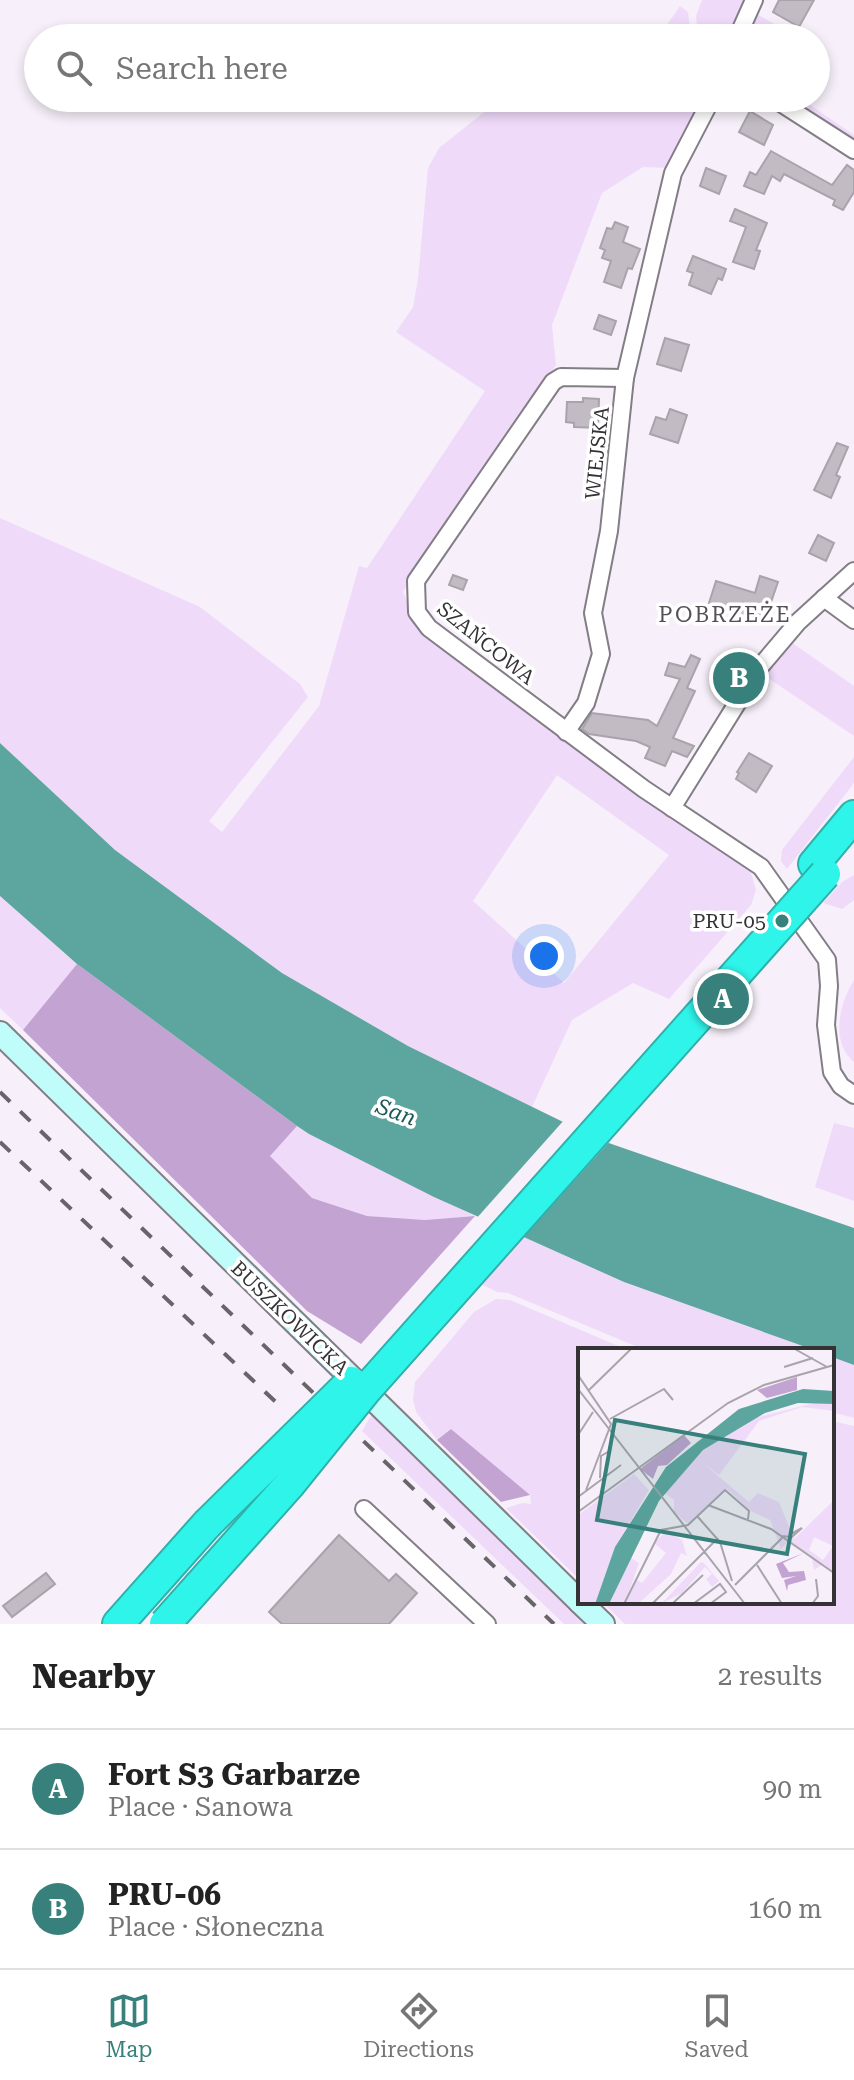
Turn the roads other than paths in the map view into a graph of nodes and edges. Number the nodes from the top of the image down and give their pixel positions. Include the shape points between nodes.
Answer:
1 (754, 0) edge
2 (743, 24) edge
3 (705, 112) edge
4 (795, 112) edge
5 (854, 150) edge
6 (625, 378) junction
7 (854, 571) edge
8 (824, 598) junction
9 (854, 620) edge
10 (566, 732) junction
11 (672, 808) junction
12 (854, 816) edge
13 (854, 845) edge
14 (820, 869) junction
15 (0, 1033) edge
16 (854, 1095) edge
17 (364, 1509) dead end
18 (578, 1600) edge
19 (582, 1604) edge
20 (118, 1624) edge
21 (165, 1624) edge
22 (487, 1624) edge
23 (603, 1624) edge

1 - 2 street
3 - 6 street, WIEJSKA via 673,173
4 - 5 street
6 - 10 street, WIEJSKA via 609,531 593,613 601,654 586,703
6 - 10 street, SZAŃCOWA via 561,377 553,382 416,581 417,612 429,628
7 - 8 street
8 - 9 street
8 - 11 street via 759,668
10 - 11 street, SZAŃCOWA
11 - 16 street, SZAŃCOWA via 761,867 827,960 832,1072
12 - 14 highway
13 - 14 highway
14 - 20 highway, bridge via 355,1378 207,1524
14 - 21 highway, bridge
15 - 18 street, BUSZKOWICKA
17 - 22 street
19 - 23 street, BUSZKOWICKA

